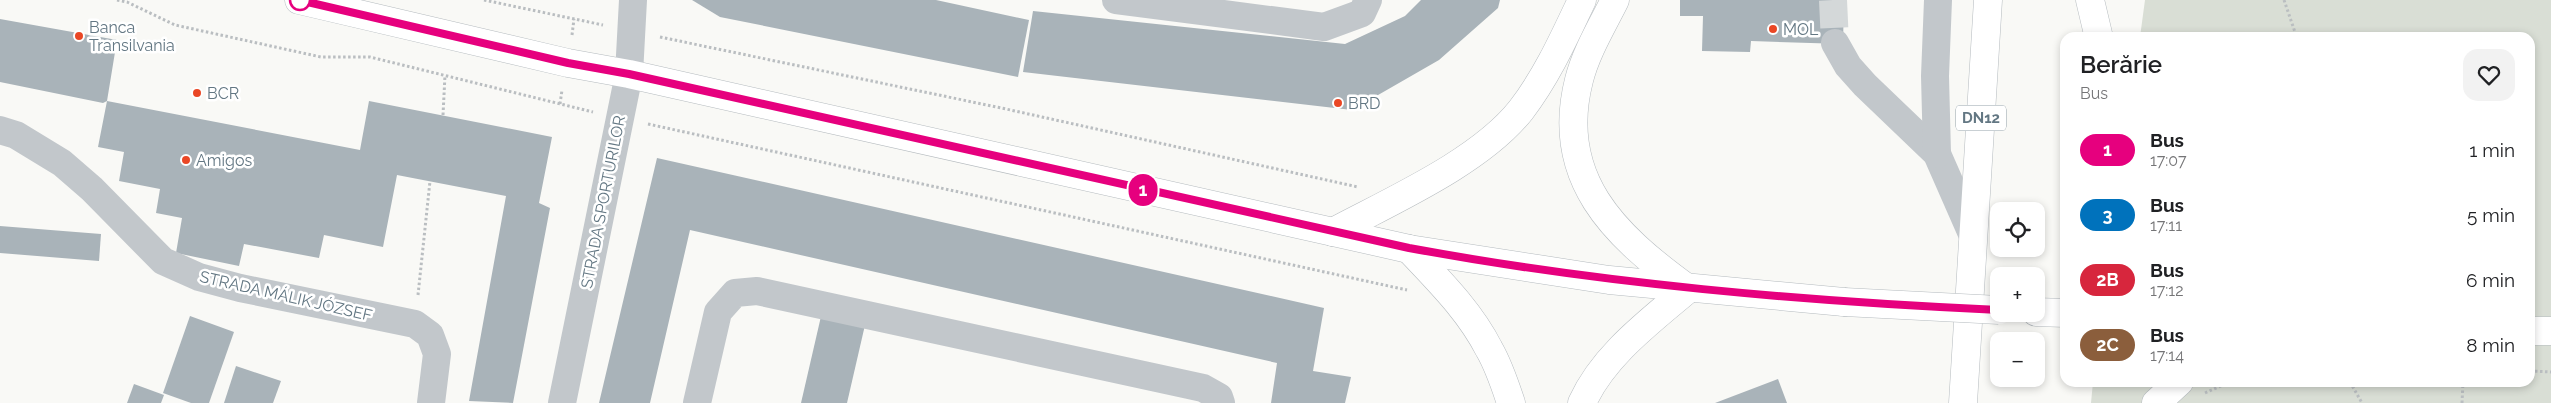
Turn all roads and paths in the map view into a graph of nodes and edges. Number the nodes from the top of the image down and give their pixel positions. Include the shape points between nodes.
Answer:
1 (117, 0) edge
2 (299, 0) edge
3 (484, 0) edge
4 (633, 0) edge
5 (1116, 0) edge
6 (1368, 0) edge
7 (1582, 0) edge
8 (1615, 0) edge
9 (1938, 0) edge
10 (1988, 0) edge
11 (2090, 0) edge
12 (2284, 0) edge
13 (1289, 11) edge
14 (632, 31) junction
15 (2098, 32) edge
16 (2295, 32) edge
17 (1835, 43) tunnel mouth
18 (629, 74) junction
19 (445, 75) junction
20 (443, 115) dead end
21 (619, 119) junction
22 (0, 130) edge
23 (1937, 154) junction
24 (430, 181) dead end
25 (1400, 196) junction
26 (1332, 232) junction
27 (1973, 236) junction
28 (1409, 248) junction
29 (1688, 289) junction
30 (1409, 290) dead end
31 (1990, 310) edge
32 (415, 324) junction
33 (2535, 331) edge
34 (2551, 331) edge
35 (2535, 371) edge
36 (2551, 372) edge
37 (2174, 387) edge
38 (2353, 387) edge
39 (2463, 387) edge
40 (430, 403) edge
41 (562, 403) edge
42 (697, 403) edge
43 (1221, 403) edge
44 (1511, 403) edge
45 (1582, 403) edge
46 (1963, 403) edge
47 (2156, 403) edge
48 (2362, 403) edge
49 (2462, 403) edge

1 - 19 path via 175,26 321,57 370,57
2 - 18 main road via 568,63
3 - 14 path
4 - 14 street, STRADA SPORTURILOR
5 - 13 street
6 - 13 street via 1362,13 1324,27
7 - 25 main road via 1544,77 1520,112 1464,161
8 - 29 main road via 1579,79 1572,117 1574,151 1587,186 1603,211 1636,249
9 - 23 street via 1934,76
10 - 27 main road, DN12
11 - 15 main road
12 - 16 path
14 - 18 street, STRADA SPORTURILOR
14 - 25 path
17 - 23 street via 1848,66 1865,85
18 - 21 street, STRADA SPORTURILOR
18 - 26 main road
19 - 20 path
19 - 21 path
21 - 30 path
21 - 41 street, STRADA SPORTURILOR
22 - 32 street, STRADA MÁLIK JÓZSEF via 16,135 62,163 92,188 163,261 199,277 240,288
23 - 27 street
24 - 32 path
25 - 26 main road
26 - 28 main road
27 - 46 main road, DN12
28 - 29 main road via 1538,270
28 - 44 main road via 1475,325 1490,350
29 - 31 main road, bridge
29 - 45 main road via 1623,347 1601,371
32 - 40 street via 430,335 436,354
33 - 34 main road
35 - 36 path
37 - 47 main road
38 - 48 path
39 - 49 path
42 - 43 street via 718,312 735,293 758,291 1203,388 1219,397

